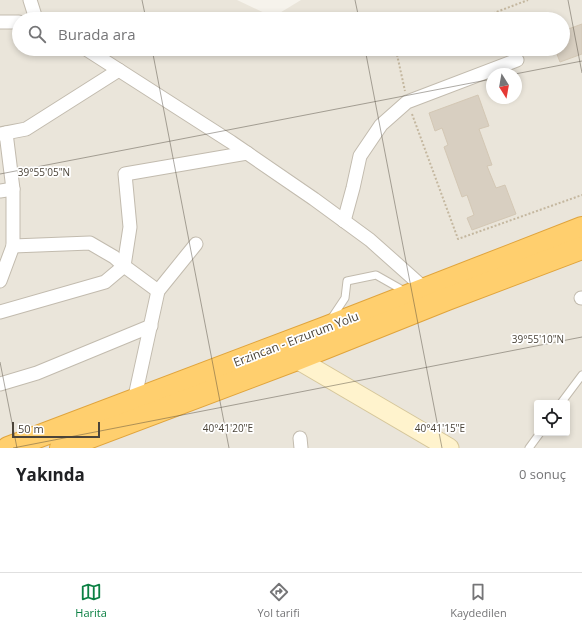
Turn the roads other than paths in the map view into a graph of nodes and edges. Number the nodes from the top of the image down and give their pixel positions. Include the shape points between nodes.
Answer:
1 (30, 0) edge
2 (34, 12) edge
3 (0, 22) edge
4 (12, 22) edge
5 (97, 56) edge
6 (517, 60) dead end
7 (119, 70) junction
8 (3, 133) edge
9 (247, 153) junction
10 (13, 189) junction
11 (0, 191) edge
12 (344, 221) junction
13 (582, 228) edge
14 (196, 244) dead end
15 (13, 246) junction
16 (582, 248) edge
17 (124, 266) junction
18 (0, 281) edge
19 (158, 291) junction
20 (418, 292) junction
21 (0, 312) edge
22 (150, 326) junction
23 (325, 328) junction
24 (297, 359) junction
25 (582, 375) edge
26 (0, 384) edge
27 (564, 400) edge
28 (134, 401) junction
29 (538, 436) edge
30 (8, 448) edge
31 (61, 448) edge
32 (449, 448) edge
33 (529, 448) edge

1 - 2 street
3 - 4 street
5 - 7 street
6 - 12 street via 407,102 380,125 360,156
7 - 8 street via 26,129
7 - 9 street
8 - 10 street
9 - 12 street
9 - 17 street via 125,174 130,227
10 - 11 street
10 - 15 street
12 - 20 street via 370,240
13 - 20 highway, Erzincan - Erzurum Yolu
14 - 19 street
15 - 17 street via 90,243
15 - 18 street
16 - 24 highway, Erzincan - Erzurum Yolu
17 - 19 street
17 - 21 street via 105,282
19 - 22 street
20 - 23 highway, Erzincan - Erzurum Yolu
20 - 23 lane via 376,275 346,281 345,298
22 - 26 street via 37,373
22 - 28 street
23 - 28 highway, Erzincan - Erzurum Yolu
24 - 31 highway, Erzincan - Erzurum Yolu
24 - 32 main road
25 - 27 lane
28 - 30 highway, Erzincan - Erzurum Yolu
29 - 33 lane

